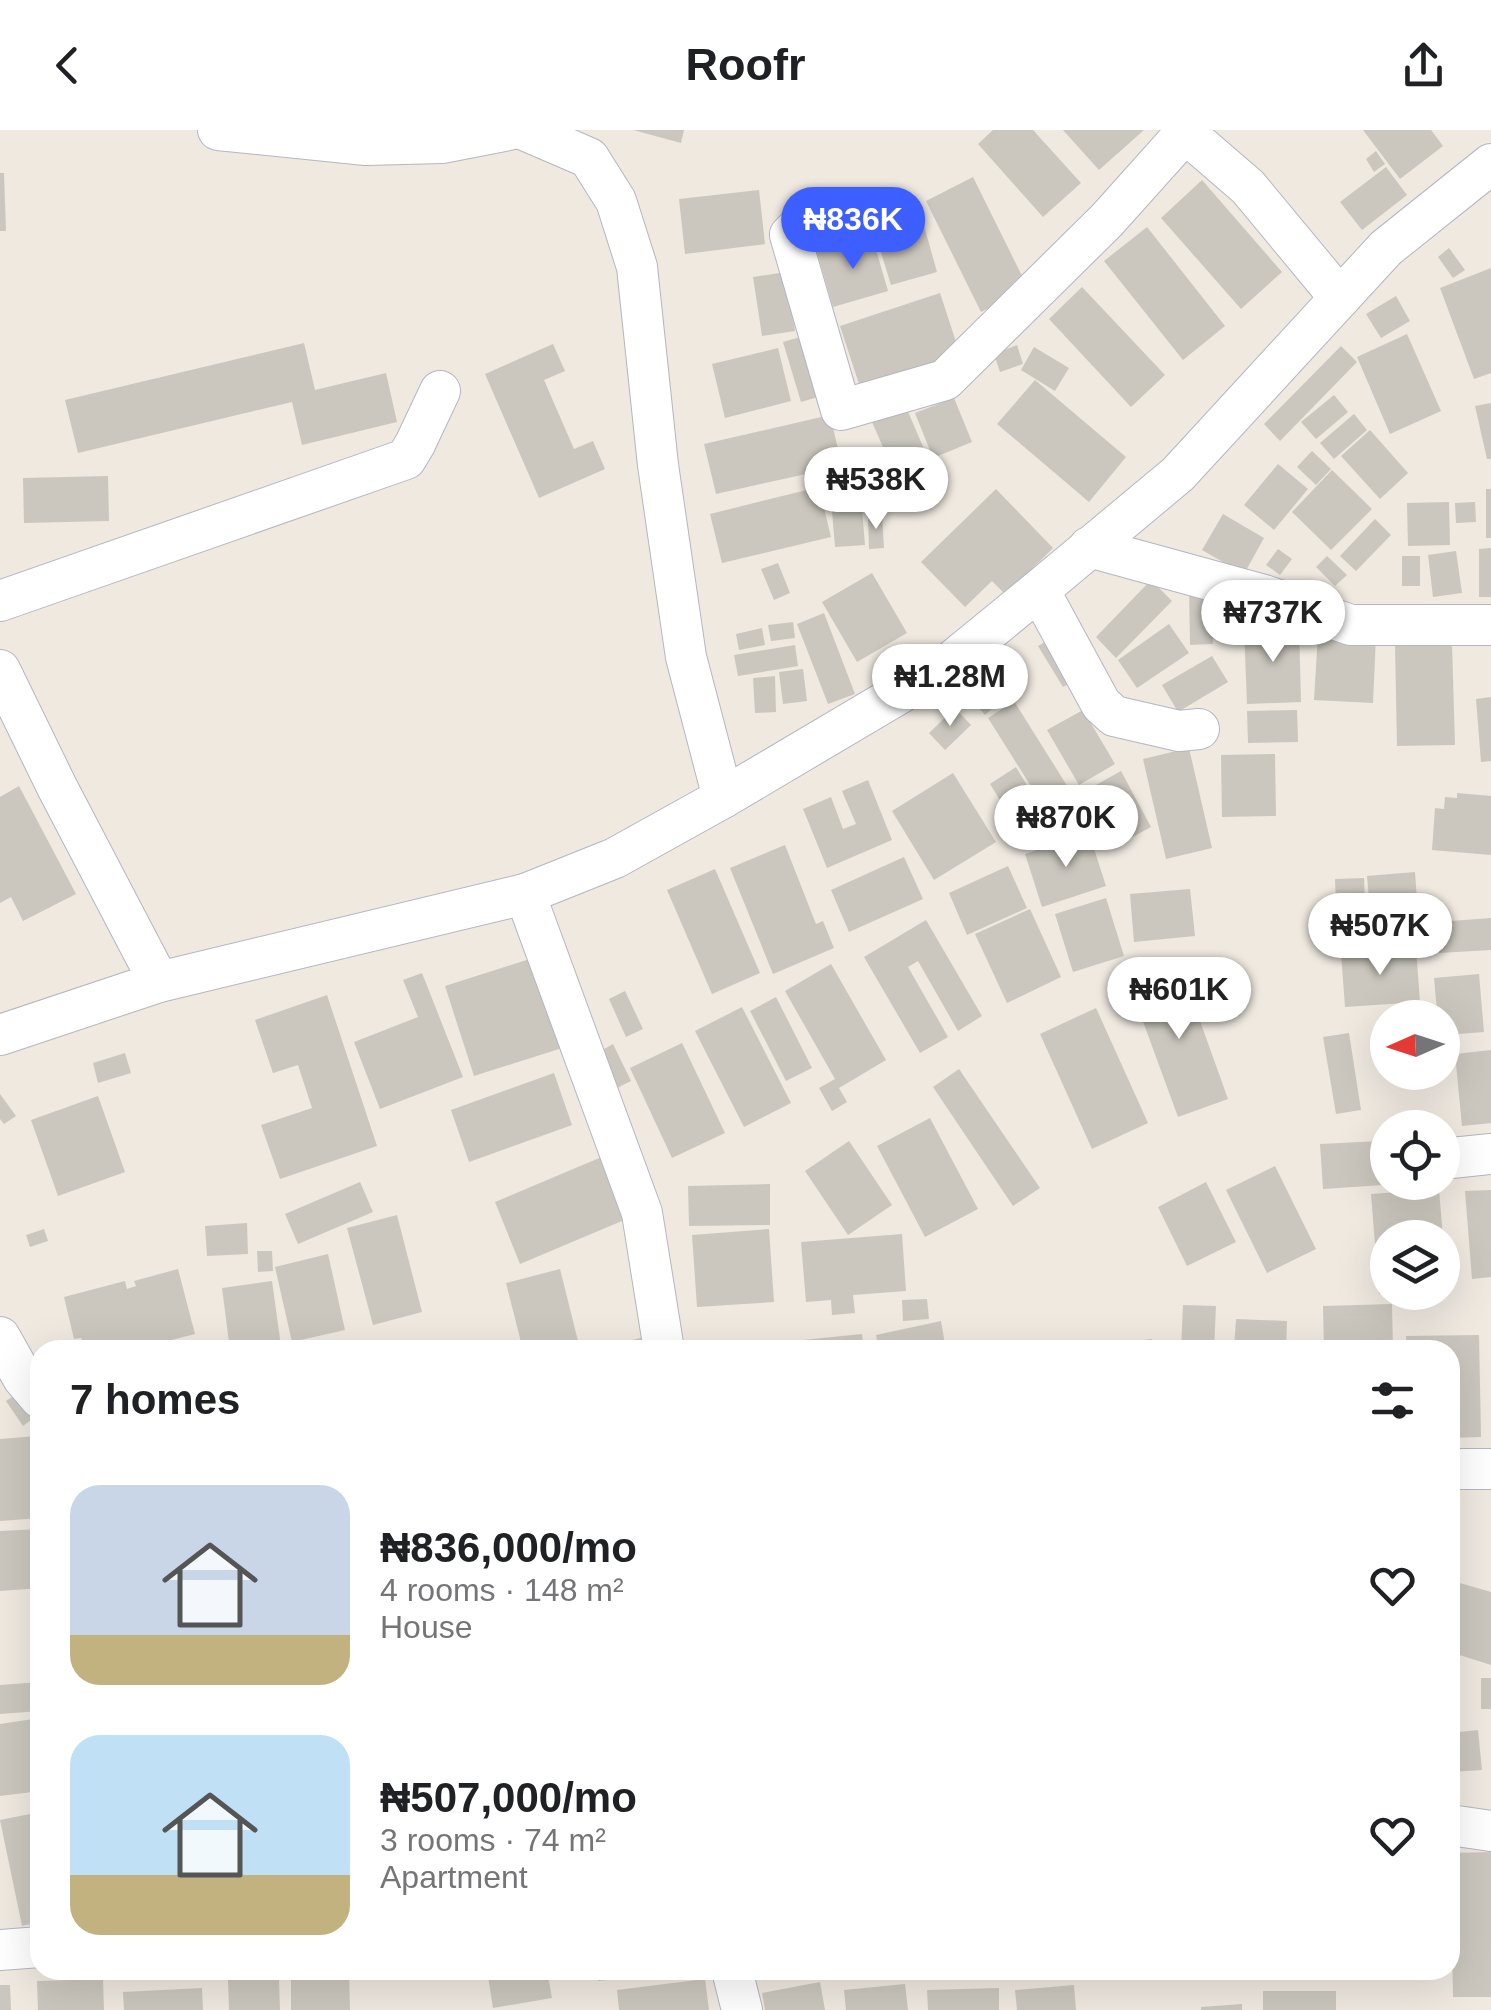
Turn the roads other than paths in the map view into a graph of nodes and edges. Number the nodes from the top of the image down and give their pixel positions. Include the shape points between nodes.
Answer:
1 (218, 130) edge
2 (509, 130) edge
3 (524, 130) edge
4 (1184, 132) edge
5 (1491, 164) edge
6 (826, 220) dead end
7 (1340, 298) junction
8 (440, 391) dead end
9 (1090, 548) junction
10 (1039, 590) junction
11 (0, 601) edge
12 (1491, 626) edge
13 (0, 670) edge
14 (1199, 730) dead end
15 (724, 798) junction
16 (524, 894) junction
17 (159, 982) junction
18 (0, 1035) edge
19 (1491, 1154) edge
20 (1460, 1157) edge
21 (0, 1336) edge
22 (662, 1340) edge
23 (21, 1392) edge
24 (1491, 1468) edge
25 (1460, 1469) edge
26 (1460, 1826) edge
27 (1491, 1831) edge
28 (30, 1948) edge
29 (0, 1950) edge
30 (734, 1980) edge
31 (742, 2010) edge

1 - 2 street via 366,145 444,143
3 - 15 street via 589,158 616,201 632,251 686,657
4 - 6 street via 1107,220 944,380 841,410 790,235
4 - 7 street via 1248,187
5 - 7 street via 1386,248
7 - 9 street via 1178,474
8 - 11 street via 406,459
9 - 10 street
9 - 12 street via 1264,594 1351,625
10 - 14 street via 1114,716
10 - 15 street via 946,666
13 - 17 street
15 - 16 street via 616,858
16 - 17 street
16 - 22 street via 642,1214
17 - 18 street
19 - 20 street
21 - 23 street
24 - 25 street
26 - 27 street
28 - 29 street
30 - 31 street

